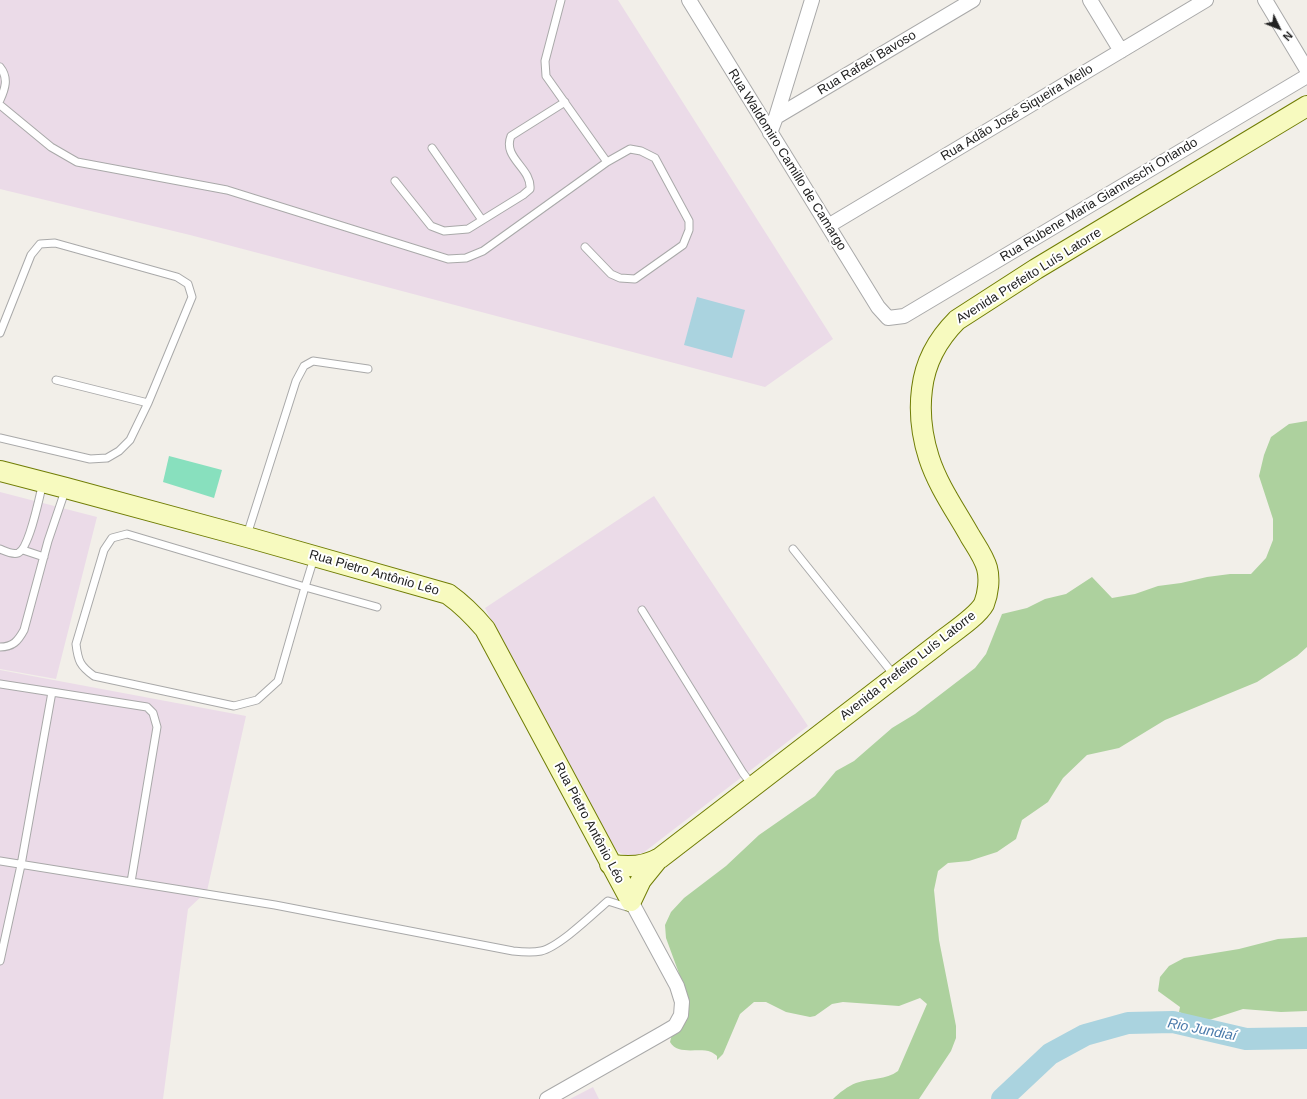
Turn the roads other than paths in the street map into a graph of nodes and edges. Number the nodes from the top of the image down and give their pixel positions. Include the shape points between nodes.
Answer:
1 (560, 0) edge
2 (689, 0) edge
3 (812, 0) edge
4 (973, 0) edge
5 (1090, 0) edge
6 (1206, 0) edge
7 (1265, 0) edge
8 (1121, 51) junction
9 (0, 67) edge
10 (1307, 70) edge
11 (1307, 76) edge
12 (0, 100) edge
13 (565, 102) junction
14 (0, 104) edge
15 (1307, 106) edge
16 (776, 117) junction
17 (770, 133) junction
18 (432, 148) dead end
19 (607, 162) junction
20 (395, 181) dead end
21 (482, 220) junction
22 (828, 226) junction
23 (585, 247) dead end
24 (888, 318) joint
25 (0, 333) edge
26 (368, 369) dead end
27 (56, 380) dead end
28 (148, 403) junction
29 (0, 438) edge
30 (0, 471) edge
31 (43, 482) junction
32 (66, 488) junction
33 (247, 537) junction
34 (0, 549) edge
35 (793, 549) dead end
36 (23, 550) junction
37 (314, 556) junction
38 (44, 557) junction
39 (305, 587) junction
40 (377, 607) dead end
41 (642, 610) dead end
42 (0, 647) edge
43 (896, 677) junction
44 (0, 684) edge
45 (52, 692) junction
46 (753, 786) junction
47 (660, 858) junction
48 (0, 862) edge
49 (610, 864) junction
50 (21, 865) junction
51 (131, 882) junction
52 (634, 905) junction
53 (0, 961) edge
54 (547, 1099) edge

1 - 13 lane via 545,61 546,76
2 - 17 street, Rua Waldomiro Camillo de Camargo
3 - 16 street
4 - 16 street, Rua Rafael Bavoso
5 - 8 street
6 - 8 street, Rua Adão José Siqueira Mello
7 - 10 street
8 - 22 street, Rua Adão José Siqueira Mello
9 - 12 lane via 4,72 6,87
11 - 24 street, Rua Rubene Maria Gianneschi Orlando via 904,316
13 - 19 lane
13 - 21 lane via 511,136 508,142 509,150 530,182 530,189
14 - 19 lane via 51,147 77,162 227,190 448,258 466,258 484,252
15 - 43 main road, Avenida Prefeito Luís Latorre via 957,320 940,340 929,360 923,380 920,402 924,439 939,482 978,548 987,568 989,582 983,605 976,614
16 - 17 street
17 - 22 street, Rua Waldomiro Camillo de Camargo
18 - 21 lane
19 - 23 lane via 630,149 655,158 689,221 688,230 683,245 635,279 620,278 611,274
20 - 21 lane via 431,226 444,231 468,229
22 - 24 street, Rua Waldomiro Camillo de Camargo via 878,307
25 - 28 lane via 31,255 40,244 55,243 177,277 188,284 192,297
26 - 33 lane via 313,361 304,366 296,381
27 - 28 lane
28 - 29 lane via 130,440 107,458 90,459
30 - 31 main road, Rua Pietro Antônio Léo
31 - 32 main road, Rua Pietro Antônio Léo
31 - 36 lane
32 - 33 main road, Rua Pietro Antônio Léo
32 - 38 lane
33 - 37 main road, Rua Pietro Antônio Léo
34 - 36 lane via 17,554
35 - 43 lane
36 - 38 lane
37 - 39 lane
37 - 49 main road, Rua Pietro Antônio Léo via 435,589 457,600 475,617 485,629
38 - 42 lane via 24,630 12,646
39 - 39 lane via 278,682 257,700 234,706 94,676 84,669 78,659 76,644 104,550 112,538 126,534
39 - 40 lane
41 - 46 lane
43 - 46 main road, Avenida Prefeito Luís Latorre
44 - 45 lane
45 - 50 lane
45 - 51 lane via 147,707 153,713 156,727
46 - 47 main road, Avenida Prefeito Luís Latorre
47 - 49 main road, Avenida Prefeito Luís Latorre via 638,866
47 - 52 main road, Avenida Prefeito Luís Latorre via 641,880
48 - 50 lane
49 - 52 main road, Rua Pietro Antônio Léo
50 - 51 lane
50 - 53 lane
51 - 52 lane via 275,905 513,952 542,951 553,946 580,927 608,901
52 - 54 street via 677,986 682,1002 682,1014 674,1026 663,1033

